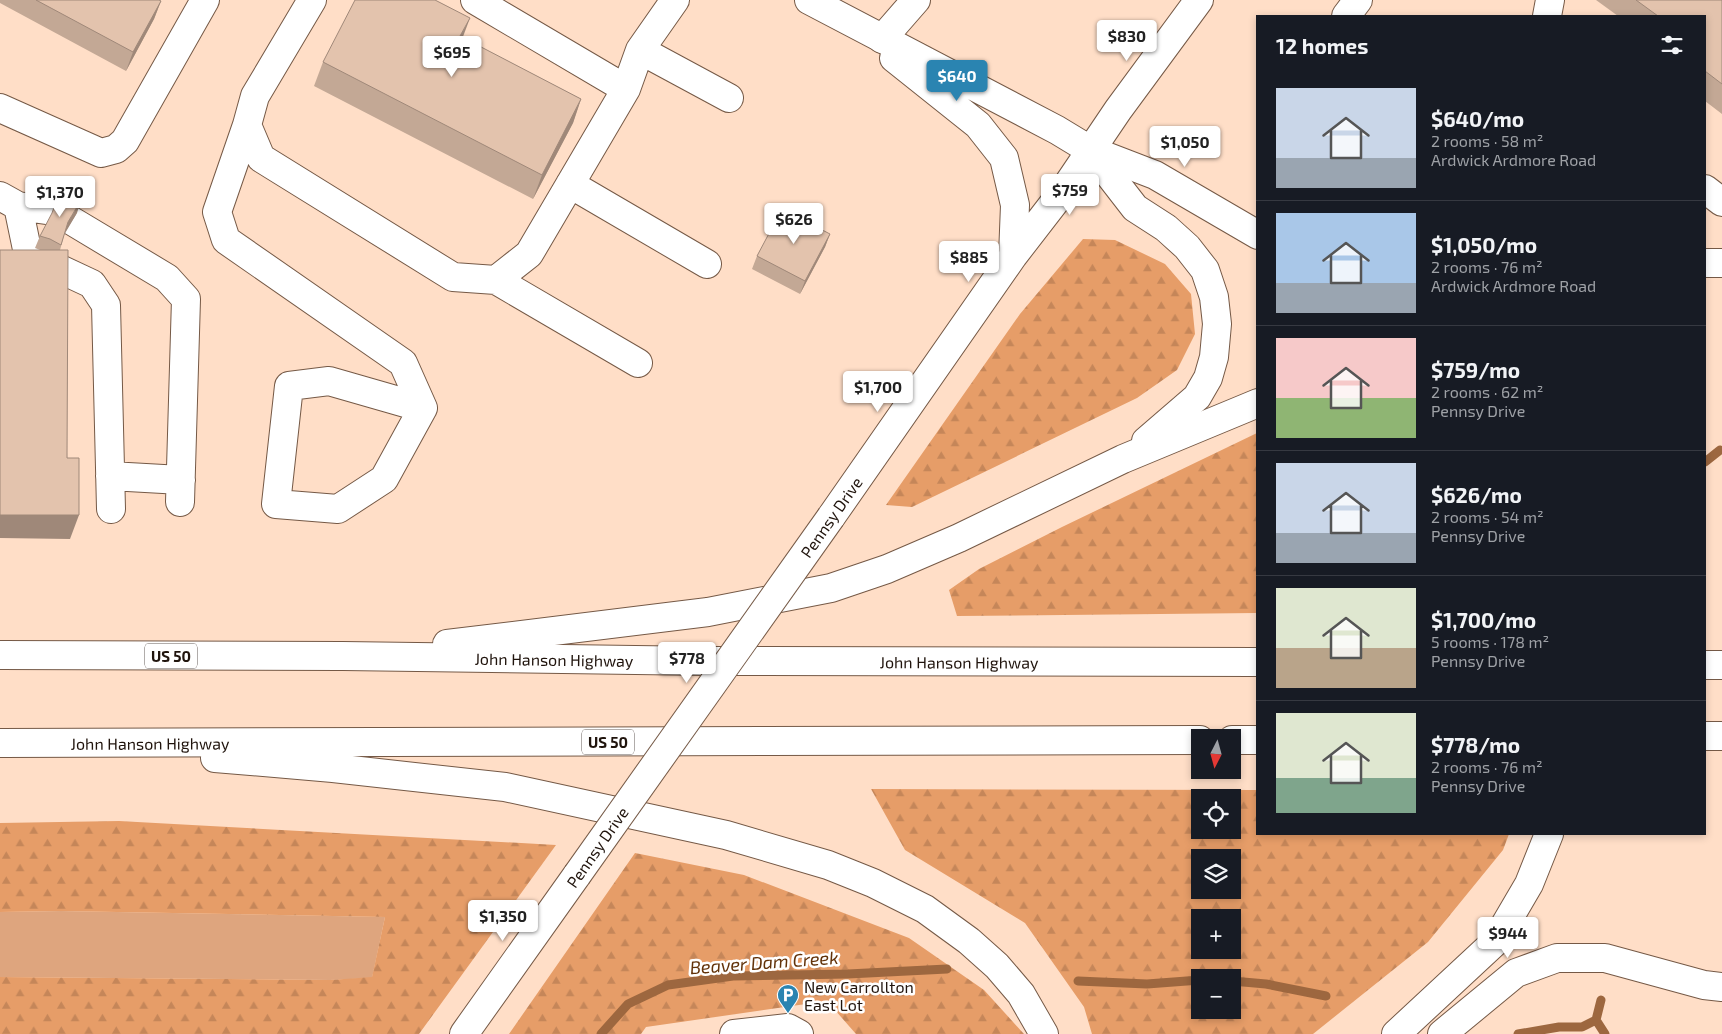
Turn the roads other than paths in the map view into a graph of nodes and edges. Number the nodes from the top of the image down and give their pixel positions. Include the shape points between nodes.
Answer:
1 (205, 0) edge
2 (312, 0) edge
3 (475, 0) edge
4 (675, 0) edge
5 (809, 0) edge
6 (916, 0) edge
7 (1200, 0) edge
8 (1358, 0) edge
9 (1550, 0) edge
10 (1347, 15) edge
11 (1546, 15) edge
12 (844, 19) junction
13 (882, 39) junction
14 (640, 50) junction
15 (626, 89) junction
16 (728, 98) dead end
17 (0, 108) edge
18 (247, 125) junction
19 (1090, 150) junction
20 (570, 184) junction
21 (1706, 190) edge
22 (9, 201) edge
23 (1722, 202) edge
24 (1256, 233) edge
25 (1013, 256) junction
26 (1722, 263) edge
27 (707, 264) dead end
28 (1706, 264) edge
29 (496, 280) junction
30 (638, 364) dead end
31 (1256, 404) edge
32 (423, 408) junction
33 (1123, 459) junction
34 (110, 476) junction
35 (111, 509) dead end
36 (0, 655) edge
37 (343, 656) junction
38 (1256, 662) edge
39 (1191, 740) edge
40 (1241, 740) edge
41 (1256, 740) edge
42 (8, 743) edge
43 (1549, 835) edge
44 (1722, 987) edge
45 (464, 1034) edge
46 (734, 1034) edge
47 (799, 1034) edge
48 (1044, 1034) edge
49 (1396, 1034) edge
50 (1442, 1034) edge

1 - 17 main road via 130,133 116,150 101,153
2 - 18 main road via 255,96
3 - 15 main road
4 - 14 main road
5 - 12 main road
6 - 13 main road
7 - 19 main road, Pennsy Drive
8 - 10 main road
9 - 11 main road
12 - 13 main road
12 - 25 main road via 978,125 1004,158 1015,205
13 - 19 main road
14 - 15 main road
14 - 16 main road
15 - 20 main road
18 - 29 main road via 261,158 453,277
18 - 32 main road via 217,212 226,240 403,363
19 - 24 main road via 1155,175
19 - 25 main road, Pennsy Drive
19 - 33 main road via 1135,208 1166,228 1205,270 1214,297 1217,324 1214,357 1198,397
20 - 27 main road
20 - 29 main road via 529,254
21 - 23 main road
22 - 34 main road via 28,254 92,284 106,305
22 - 34 main road via 62,216 167,278 186,299 180,491
25 - 45 main road, Pennsy Drive, bridge
26 - 28 main road
29 - 30 main road
31 - 33 main road
32 - 32 main road via 384,479 338,509 276,504 289,386 329,381
33 - 37 main road via 959,538 887,569 831,588 708,612
34 - 35 main road
36 - 37 main road, John Hanson Highway / US 50
37 - 38 main road, John Hanson Highway / US 50 via 708,662
39 - 42 main road, John Hanson Highway / US 50
40 - 41 main road
42 - 48 main road via 333,768 505,788 771,847 846,872 925,909 997,966 1021,994
43 - 49 main road via 1529,884 1495,942
44 - 50 main road via 1605,958 1557,958 1516,973
46 - 47 main road via 788,1028

